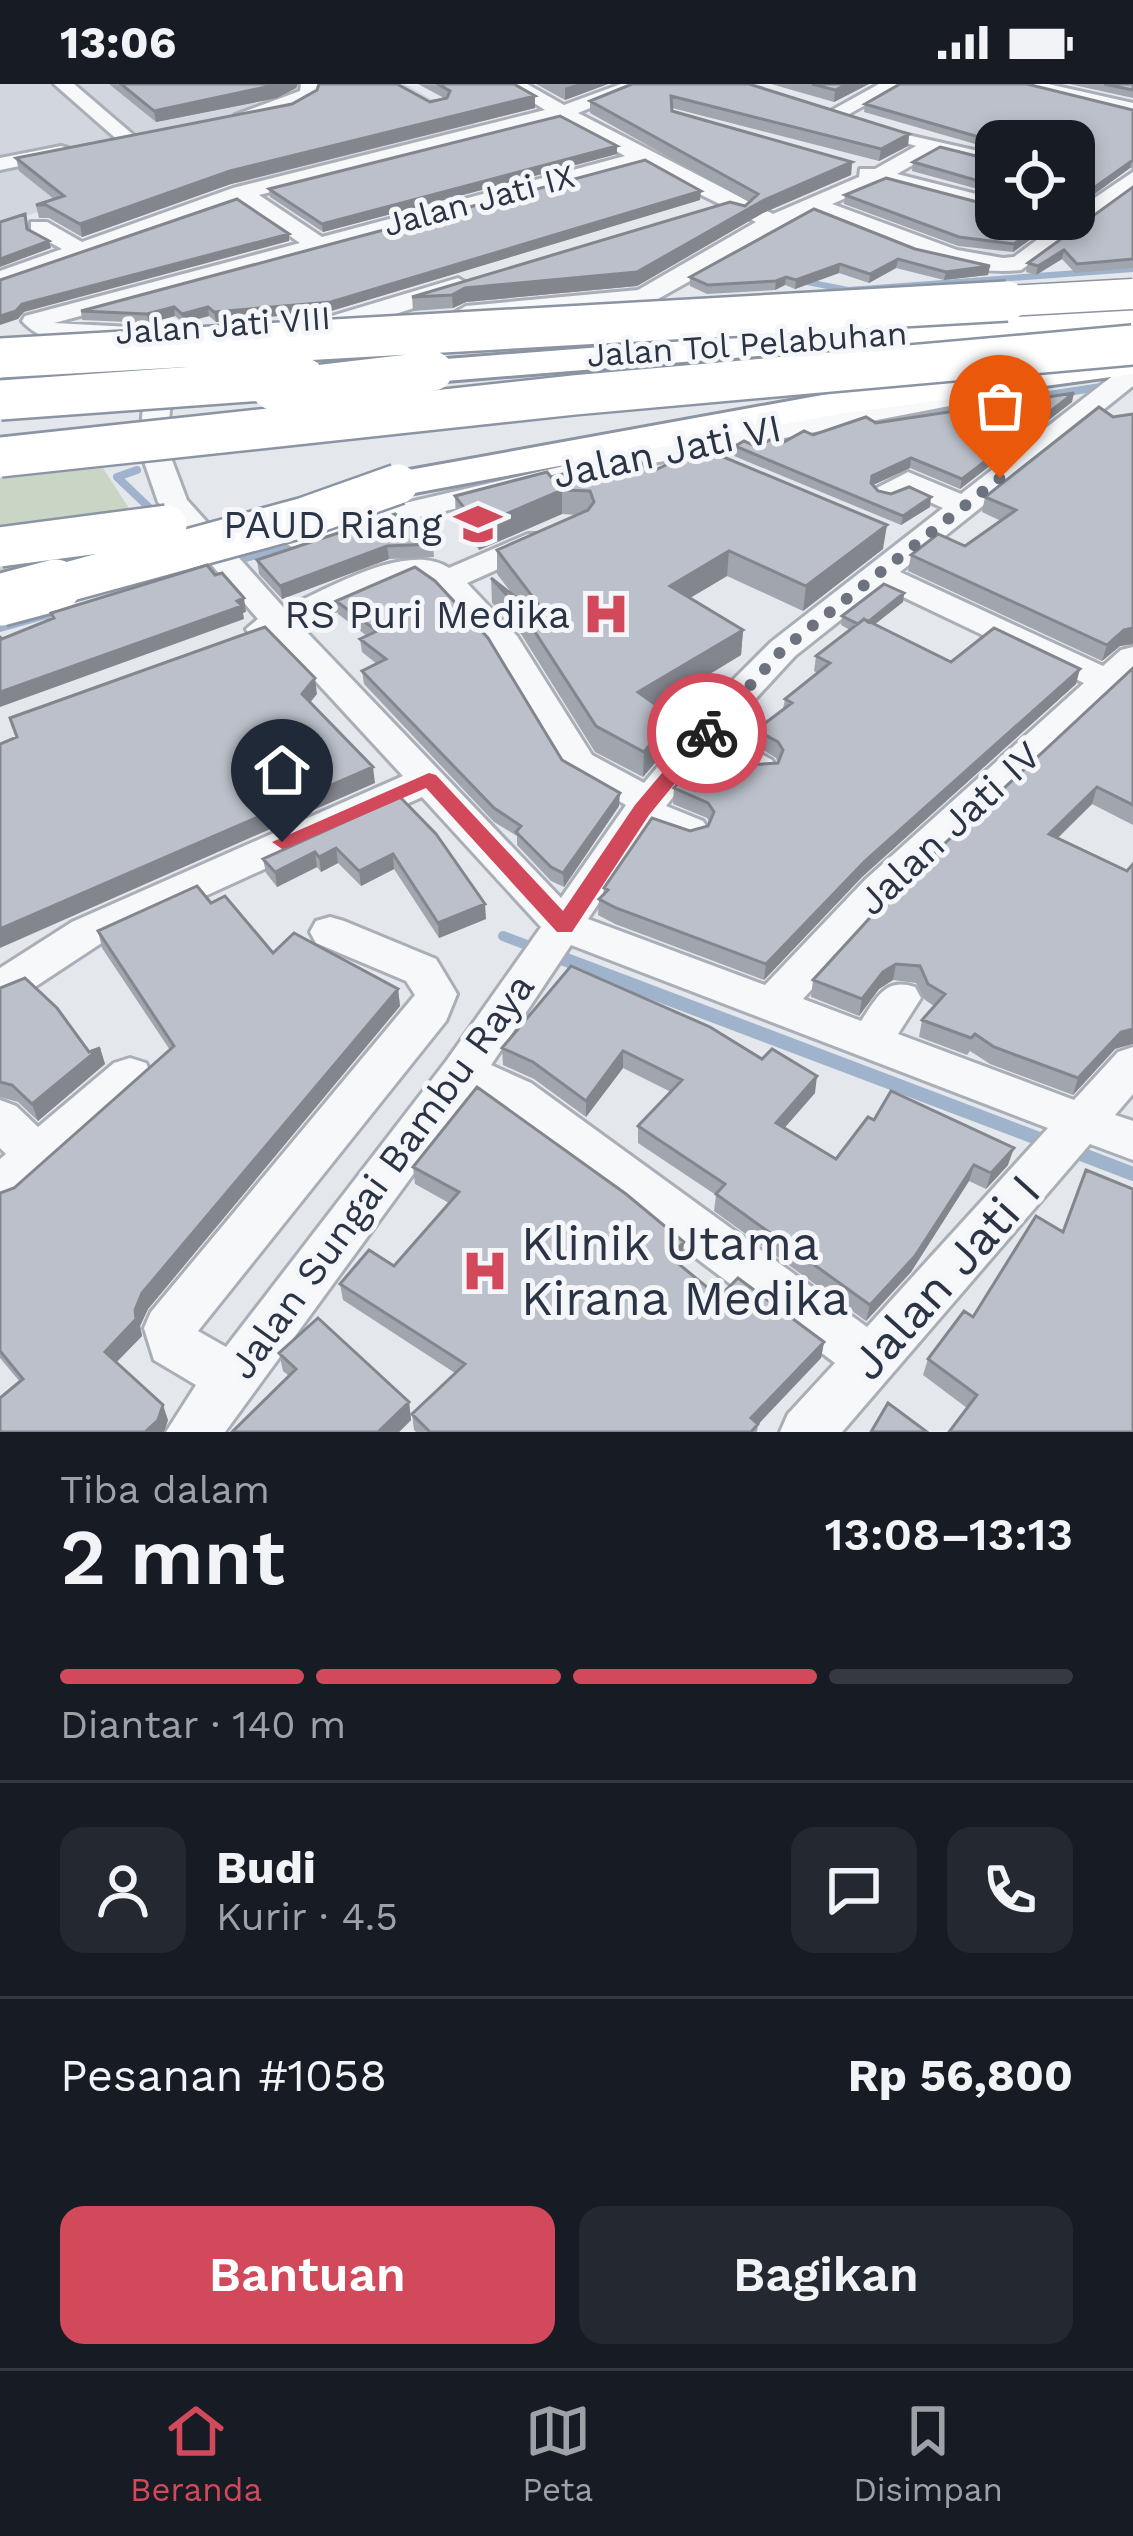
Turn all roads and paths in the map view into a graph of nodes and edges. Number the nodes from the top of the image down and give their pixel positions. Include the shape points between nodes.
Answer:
1 (63, 84) edge
2 (310, 84) edge
3 (513, 84) edge
4 (639, 84) edge
5 (893, 84) edge
6 (1023, 84) edge
7 (1133, 109) edge
8 (566, 111) junction
9 (217, 121) edge
10 (150, 134) edge
11 (106, 143) junction
12 (933, 145) junction
13 (975, 156) edge
14 (644, 158) junction
15 (0, 164) edge
16 (846, 166) edge
17 (878, 176) junction
18 (1119, 187) edge
19 (241, 193) junction
20 (975, 201) edge
21 (731, 202) junction
22 (811, 204) junction
23 (1095, 206) edge
24 (693, 214) edge
25 (772, 222) junction
26 (39, 227) dead end
27 (1051, 240) edge
28 (316, 243) junction
29 (78, 249) junction
30 (0, 279) edge
31 (480, 279) edge
32 (1133, 294) edge
33 (1133, 316) edge
34 (34, 321) junction
35 (327, 325) junction
36 (0, 329) edge
37 (161, 333) junction
38 (0, 358) edge
39 (160, 368) junction
40 (433, 371) junction
41 (1130, 376) edge
42 (0, 400) edge
43 (0, 424) edge
44 (688, 452) junction
45 (0, 457) edge
46 (738, 472) edge
47 (398, 484) junction
48 (889, 490) edge
49 (962, 506) junction
50 (575, 524) edge
51 (0, 547) edge
52 (213, 564) junction
53 (878, 573) junction
54 (450, 584) junction
55 (0, 600) edge
56 (0, 621) edge
57 (263, 628) junction
58 (1120, 669) edge
59 (704, 736) junction
60 (759, 768) edge
61 (416, 784) junction
62 (646, 806) junction
63 (690, 830) edge
64 (330, 932) dead end
65 (554, 941) junction
66 (0, 988) edge
67 (900, 998) dead end
68 (771, 1006) junction
69 (431, 1009) junction
70 (491, 1030) junction
71 (869, 1043) junction
72 (1133, 1064) edge
73 (463, 1072) junction
74 (130, 1076) dead end
75 (0, 1119) edge
76 (1080, 1127) junction
77 (1133, 1141) edge
78 (37, 1155) junction
79 (0, 1187) edge
80 (869, 1358) junction
81 (232, 1379) junction
82 (193, 1432) edge
83 (807, 1432) edge

1 - 11 street
2 - 9 street via 309,94 285,107
3 - 8 street
4 - 8 street
5 - 12 street via 825,111
6 - 7 street
8 - 14 street
8 - 19 street
10 - 11 street
11 - 15 street
12 - 13 street
12 - 17 street
14 - 21 street
14 - 28 street, Jalan Jati IX
16 - 17 street
17 - 20 street
17 - 22 street
18 - 23 street
19 - 28 street
19 - 29 street
21 - 24 street
21 - 25 street
22 - 25 street
22 - 27 street via 1008,268
25 - 35 street via 629,300
26 - 29 street
28 - 34 street, Jalan Jati IX
29 - 30 street
31 - 35 street, Jalan Jati VIII
32 - 38 highway, bridge
33 - 40 highway, Jalan Tol Pelabuhan
34 - 36 street, Jalan Jati IX
34 - 37 street, Jalan Jati VIII via 58,333
35 - 37 street, Jalan Jati VIII
35 - 39 street via 312,355
37 - 39 street
39 - 52 street via 153,446 173,502
40 - 42 highway, bridge
40 - 43 highway, bridge
41 - 44 street, Jalan Jati VI via 985,392
41 - 45 highway, bridge via 528,399
41 - 47 highway via 839,403
41 - 49 street, Jalan Sungai Bambu Raya
44 - 46 street
44 - 52 street, Jalan Jati VI via 458,495
47 - 51 highway, bridge
47 - 55 highway, bridge
48 - 49 street via 908,481
49 - 53 street, Jalan Sungai Bambu Raya via 899,541
50 - 54 street
52 - 56 street, Jalan Jati VI
52 - 57 street
53 - 58 street
53 - 59 street, Jalan Sungai Bambu Raya via 783,649
54 - 57 street via 411,566
54 - 62 street via 505,643 579,763
57 - 61 street
58 - 68 street, Jalan Jati IV via 879,890
59 - 60 street
59 - 62 street, Jalan Sungai Bambu Raya
61 - 65 street
61 - 66 street via 86,933
62 - 63 street
62 - 65 street, Jalan Sungai Bambu Raya
64 - 69 street via 421,970 436,994
65 - 68 street
65 - 70 street, Jalan Sungai Bambu Raya
67 - 71 street
68 - 71 street
69 - 70 street via 447,1006
69 - 81 street via 169,1328 172,1343
70 - 73 street, Jalan Sungai Bambu Raya
71 - 76 street
72 - 76 street, Jalan Jati I
73 - 80 street via 515,1096
73 - 81 street, Jalan Sungai Bambu Raya
74 - 78 street
75 - 78 street
76 - 77 street
76 - 80 street, Jalan Jati I
78 - 79 street
80 - 83 street, Jalan Jati I
81 - 82 street, Jalan Sungai Bambu Raya

